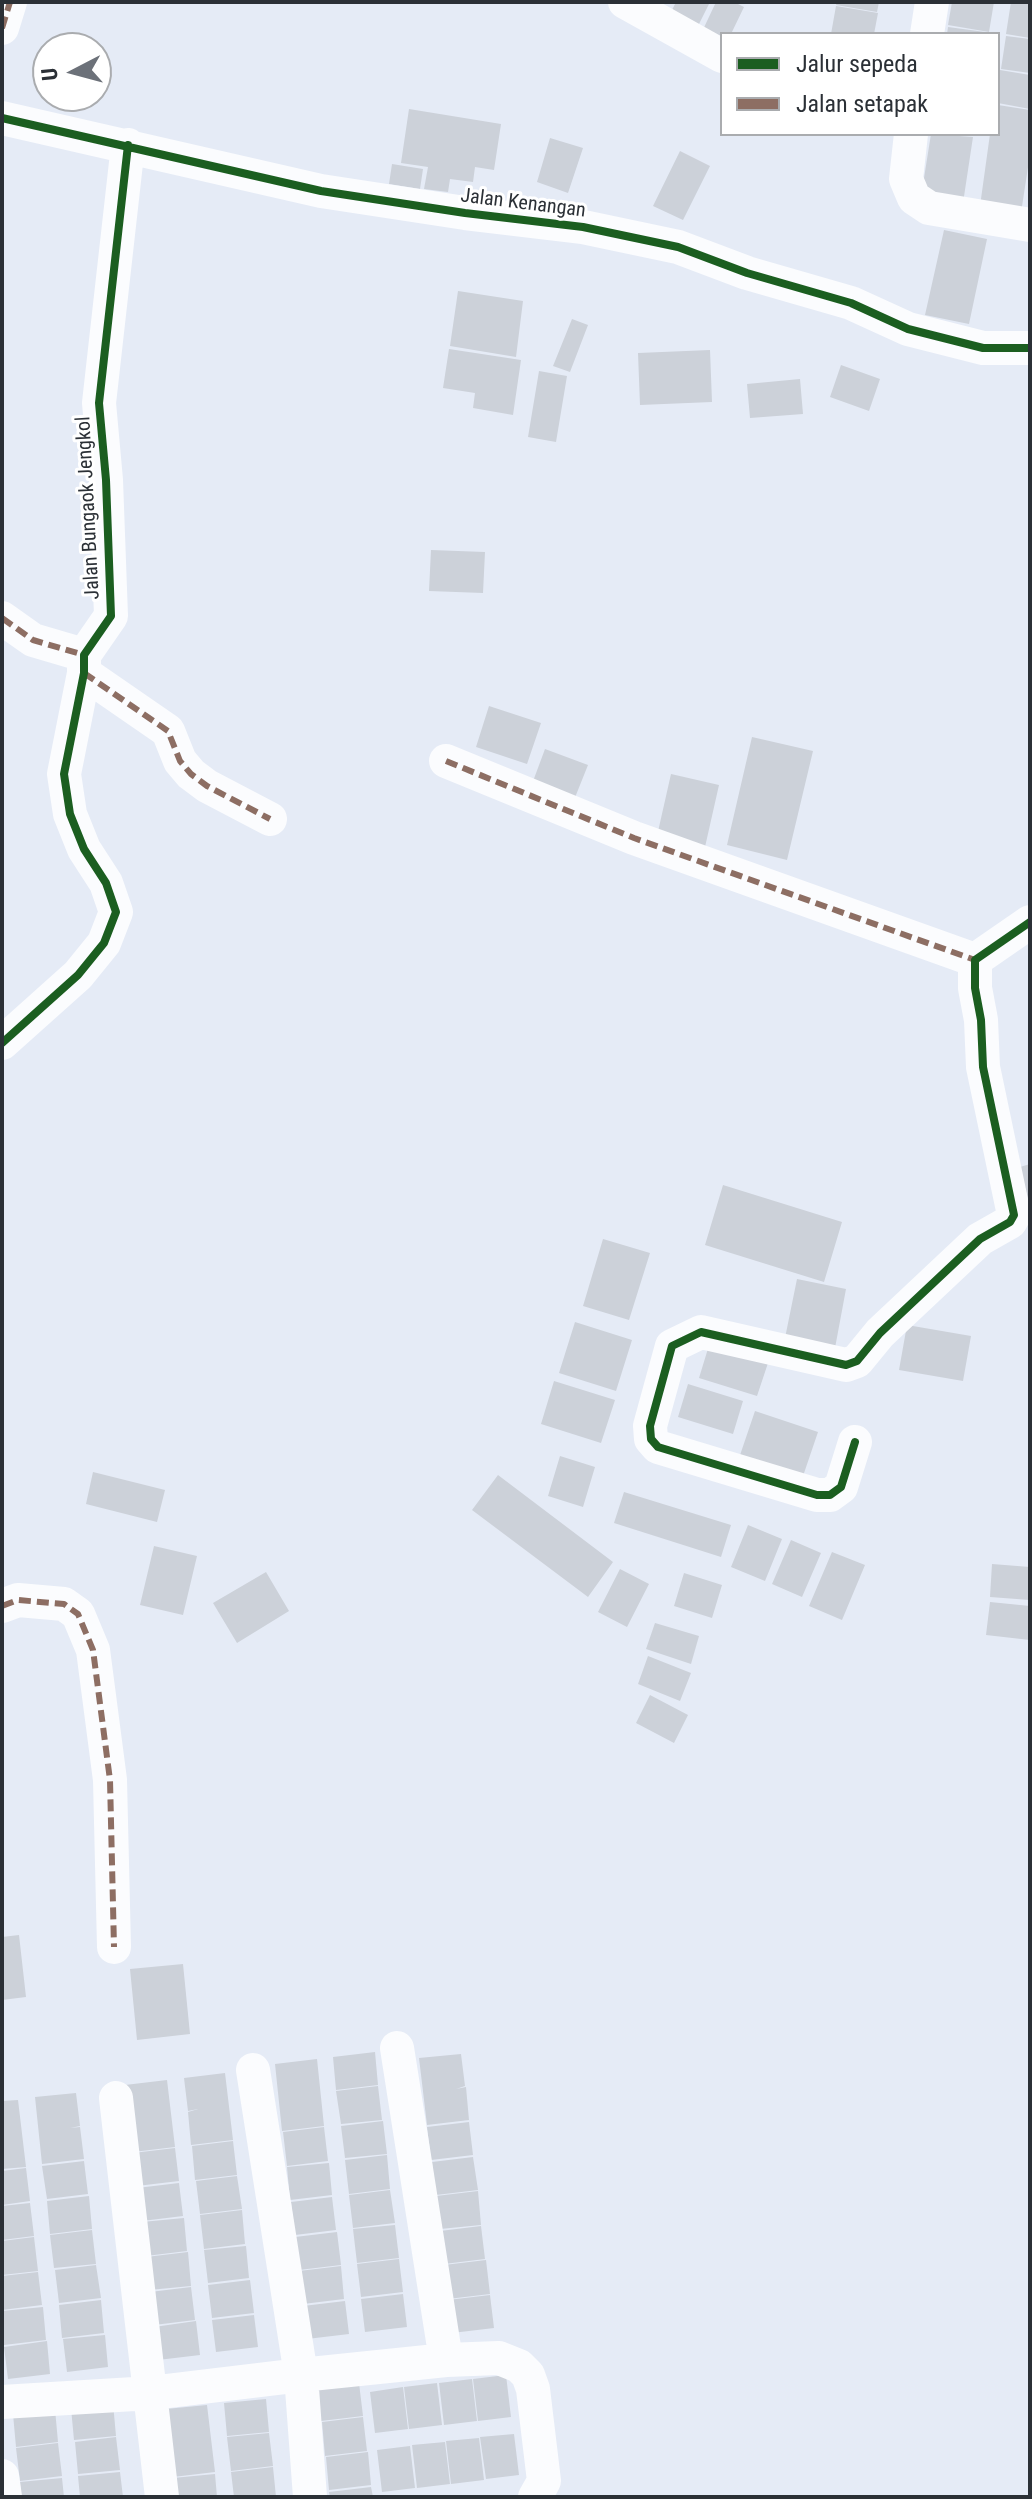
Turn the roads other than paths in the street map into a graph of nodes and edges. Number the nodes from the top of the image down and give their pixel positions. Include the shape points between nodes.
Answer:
1 (10, 2) edge
2 (625, 2) edge
3 (932, 2) edge
4 (2, 28) edge
5 (927, 32) edge
6 (720, 55) edge
7 (2, 118) edge
8 (911, 136) edge
9 (128, 145) junction
10 (1030, 225) edge
11 (1030, 348) edge
12 (2, 618) edge
13 (84, 664) junction
14 (446, 761) dead end
15 (270, 819) dead end
16 (1030, 922) edge
17 (975, 960) junction
18 (2, 1043) edge
19 (855, 1442) dead end
20 (2, 1606) edge
21 (114, 1947) dead end
22 (397, 2048) dead end
23 (253, 2070) dead end
24 (116, 2098) dead end
25 (446, 2360) junction
26 (301, 2375) junction
27 (151, 2393) junction
28 (2, 2402) edge
29 (2, 2476) edge
30 (5, 2497) edge
31 (162, 2497) edge
32 (310, 2497) edge
33 (535, 2497) edge

1 - 4 street
2 - 6 street
3 - 5 street
7 - 9 street, Jalan Kenangan
8 - 10 street via 906,179 914,198 929,208
9 - 11 street, Jalan Kenangan via 321,191 583,227 678,247 851,303 908,329 983,348
9 - 13 street, Jalan Bungaok Jengkol via 99,403 111,616
12 - 13 street via 33,640
13 - 15 street via 168,731 191,774
13 - 18 street, Jalan Bungaok Jengkol via 64,774 70,814 116,912 104,943 78,975
14 - 17 street via 634,838
16 - 17 street
17 - 19 street via 983,1067 1014,1215 1010,1222 980,1239 857,1361 846,1365 701,1332 672,1346 650,1426 658,1447 817,1495 830,1495 841,1487
20 - 21 street via 18,1600 64,1604 78,1614 93,1650 110,1780
22 - 25 street
23 - 26 street
24 - 27 street
25 - 26 street
25 - 33 street via 499,2358 528,2375 544,2481
26 - 27 street
26 - 32 street
27 - 28 street
27 - 31 street
29 - 30 street

